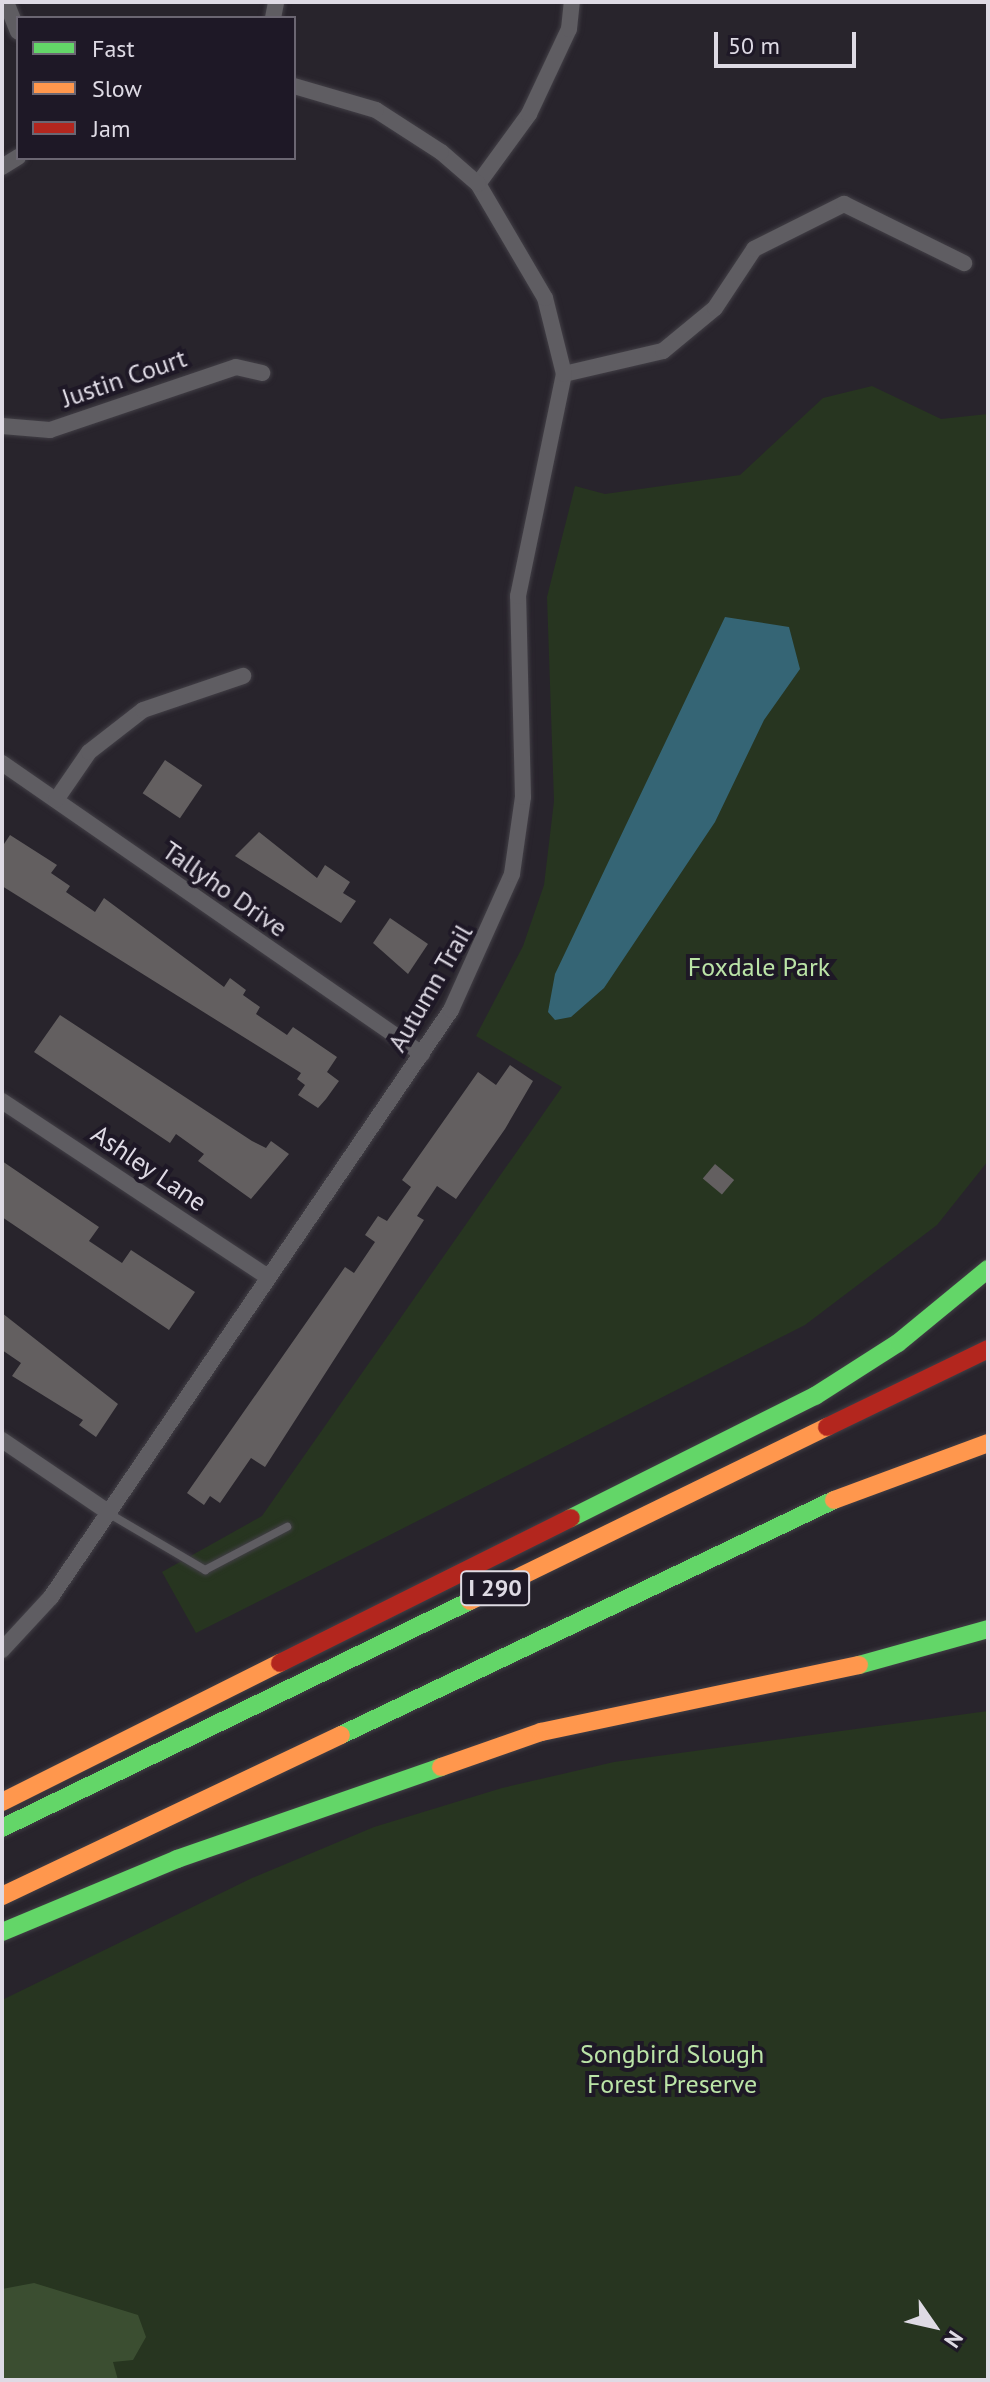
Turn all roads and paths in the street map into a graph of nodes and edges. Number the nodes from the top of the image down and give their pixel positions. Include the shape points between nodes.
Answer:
1 (6, 2) edge
2 (572, 2) edge
3 (16, 27) edge
4 (296, 87) edge
5 (478, 184) junction
6 (964, 263) dead end
7 (262, 373) dead end
8 (564, 374) junction
9 (2, 426) edge
10 (243, 676) dead end
11 (2, 763) edge
12 (56, 800) junction
13 (422, 1054) junction
14 (2, 1101) edge
15 (988, 1269) edge
16 (268, 1277) junction
17 (988, 1349) edge
18 (2, 1440) edge
19 (988, 1443) edge
20 (108, 1512) junction
21 (287, 1527) dead end
22 (988, 1629) edge
23 (2, 1650) edge
24 (2, 1802) edge
25 (2, 1828) edge
26 (2, 1896) edge
27 (2, 1932) edge

1 - 3 street
2 - 5 street via 569,29 529,114
4 - 5 street via 376,110
5 - 8 street, Autumn Trail via 545,298
6 - 8 street via 844,204 754,249 715,308 663,351
7 - 9 street, Justin Court via 236,367 50,430
8 - 13 street, Autumn Trail via 518,596 523,797 512,874 481,954
10 - 12 street via 143,710 89,752
11 - 12 street, Tallyho Drive
12 - 13 street, Tallyho Drive
13 - 16 street, Autumn Trail
14 - 16 street, Ashley Lane
15 - 24 highway via 898,1343 815,1396
16 - 20 street, Autumn Trail
17 - 25 highway, I 290
18 - 20 street
19 - 26 highway, I 290 via 847,1494
20 - 21 lane via 205,1570
20 - 23 street, Autumn Trail via 51,1597
22 - 27 highway via 911,1654 541,1732 177,1859

